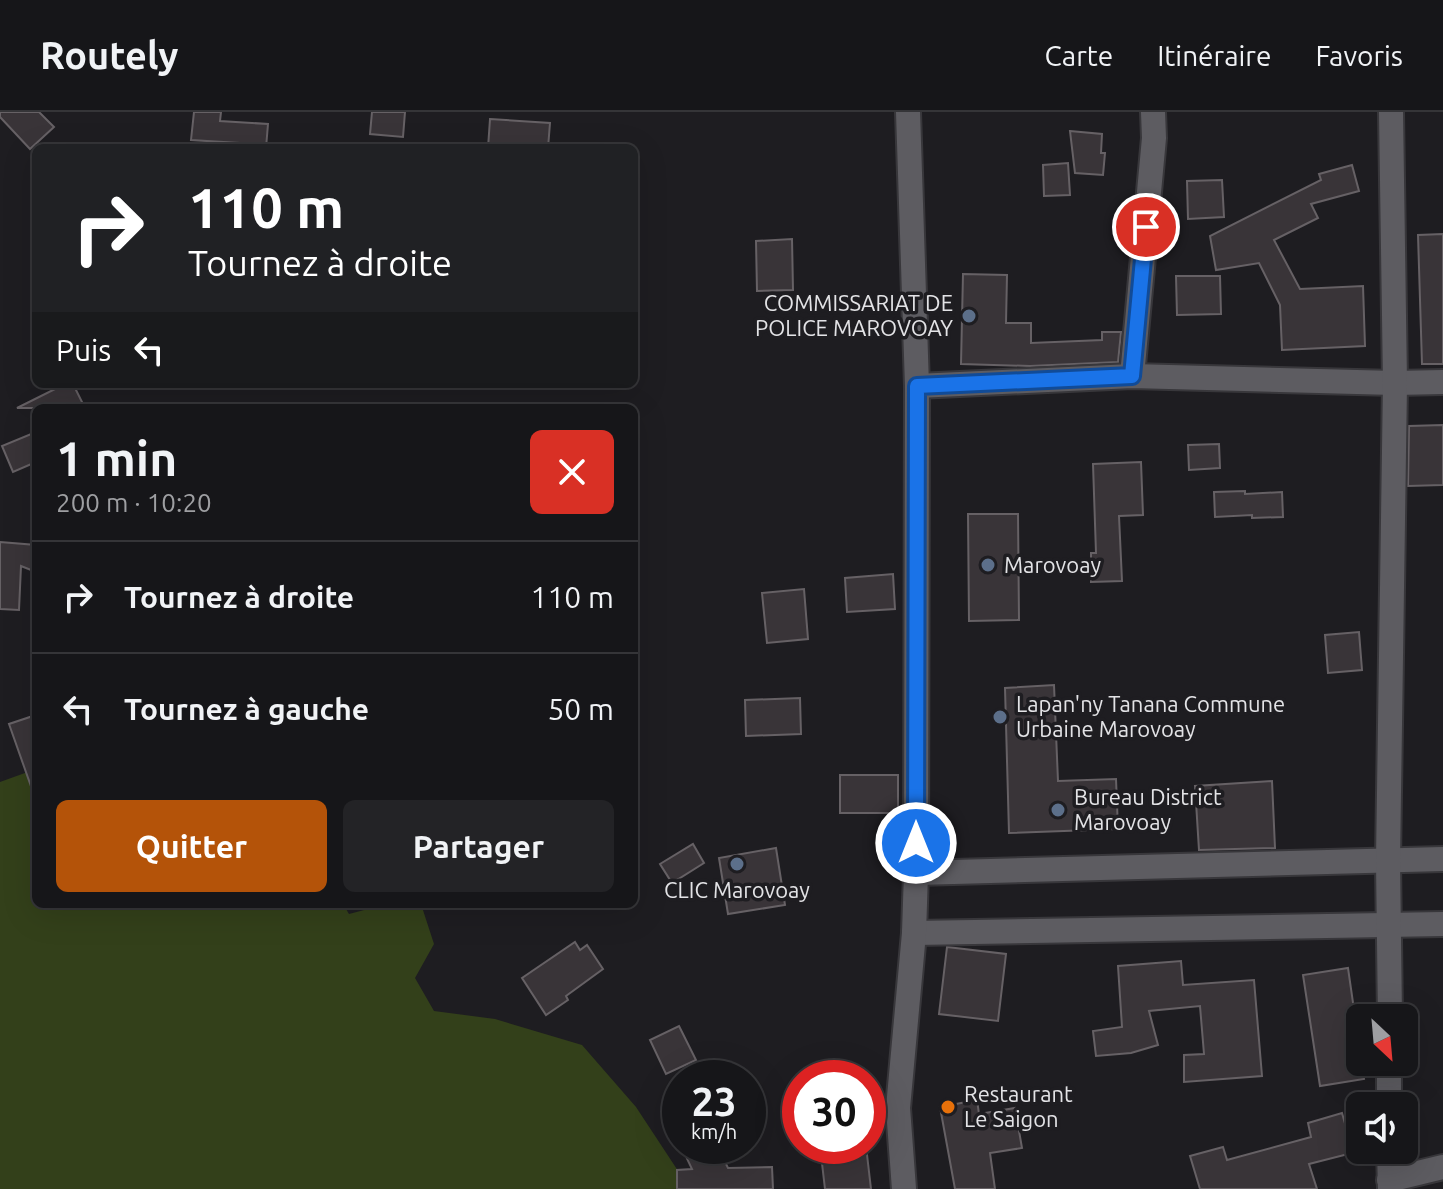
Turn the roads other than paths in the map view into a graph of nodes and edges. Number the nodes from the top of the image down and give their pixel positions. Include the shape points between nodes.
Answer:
1 (908, 112) edge
2 (1153, 112) edge
3 (1391, 112) edge
4 (1132, 376) junction
5 (1443, 382) edge
6 (1395, 383) junction
7 (917, 386) junction
8 (1443, 859) edge
9 (1388, 861) junction
10 (916, 873) junction
11 (1443, 924) edge
12 (1390, 926) junction
13 (914, 933) junction
14 (1390, 1004) edge
15 (1443, 1167) edge
16 (1389, 1184) edge
17 (904, 1189) edge

1 - 7 street
2 - 4 street
3 - 6 street
4 - 6 street
4 - 7 street
5 - 6 street
6 - 9 street
7 - 10 street
8 - 9 street
9 - 10 street
9 - 12 street
10 - 13 street
11 - 12 street
12 - 13 street
12 - 14 street
13 - 17 street via 898,1108
15 - 16 street

